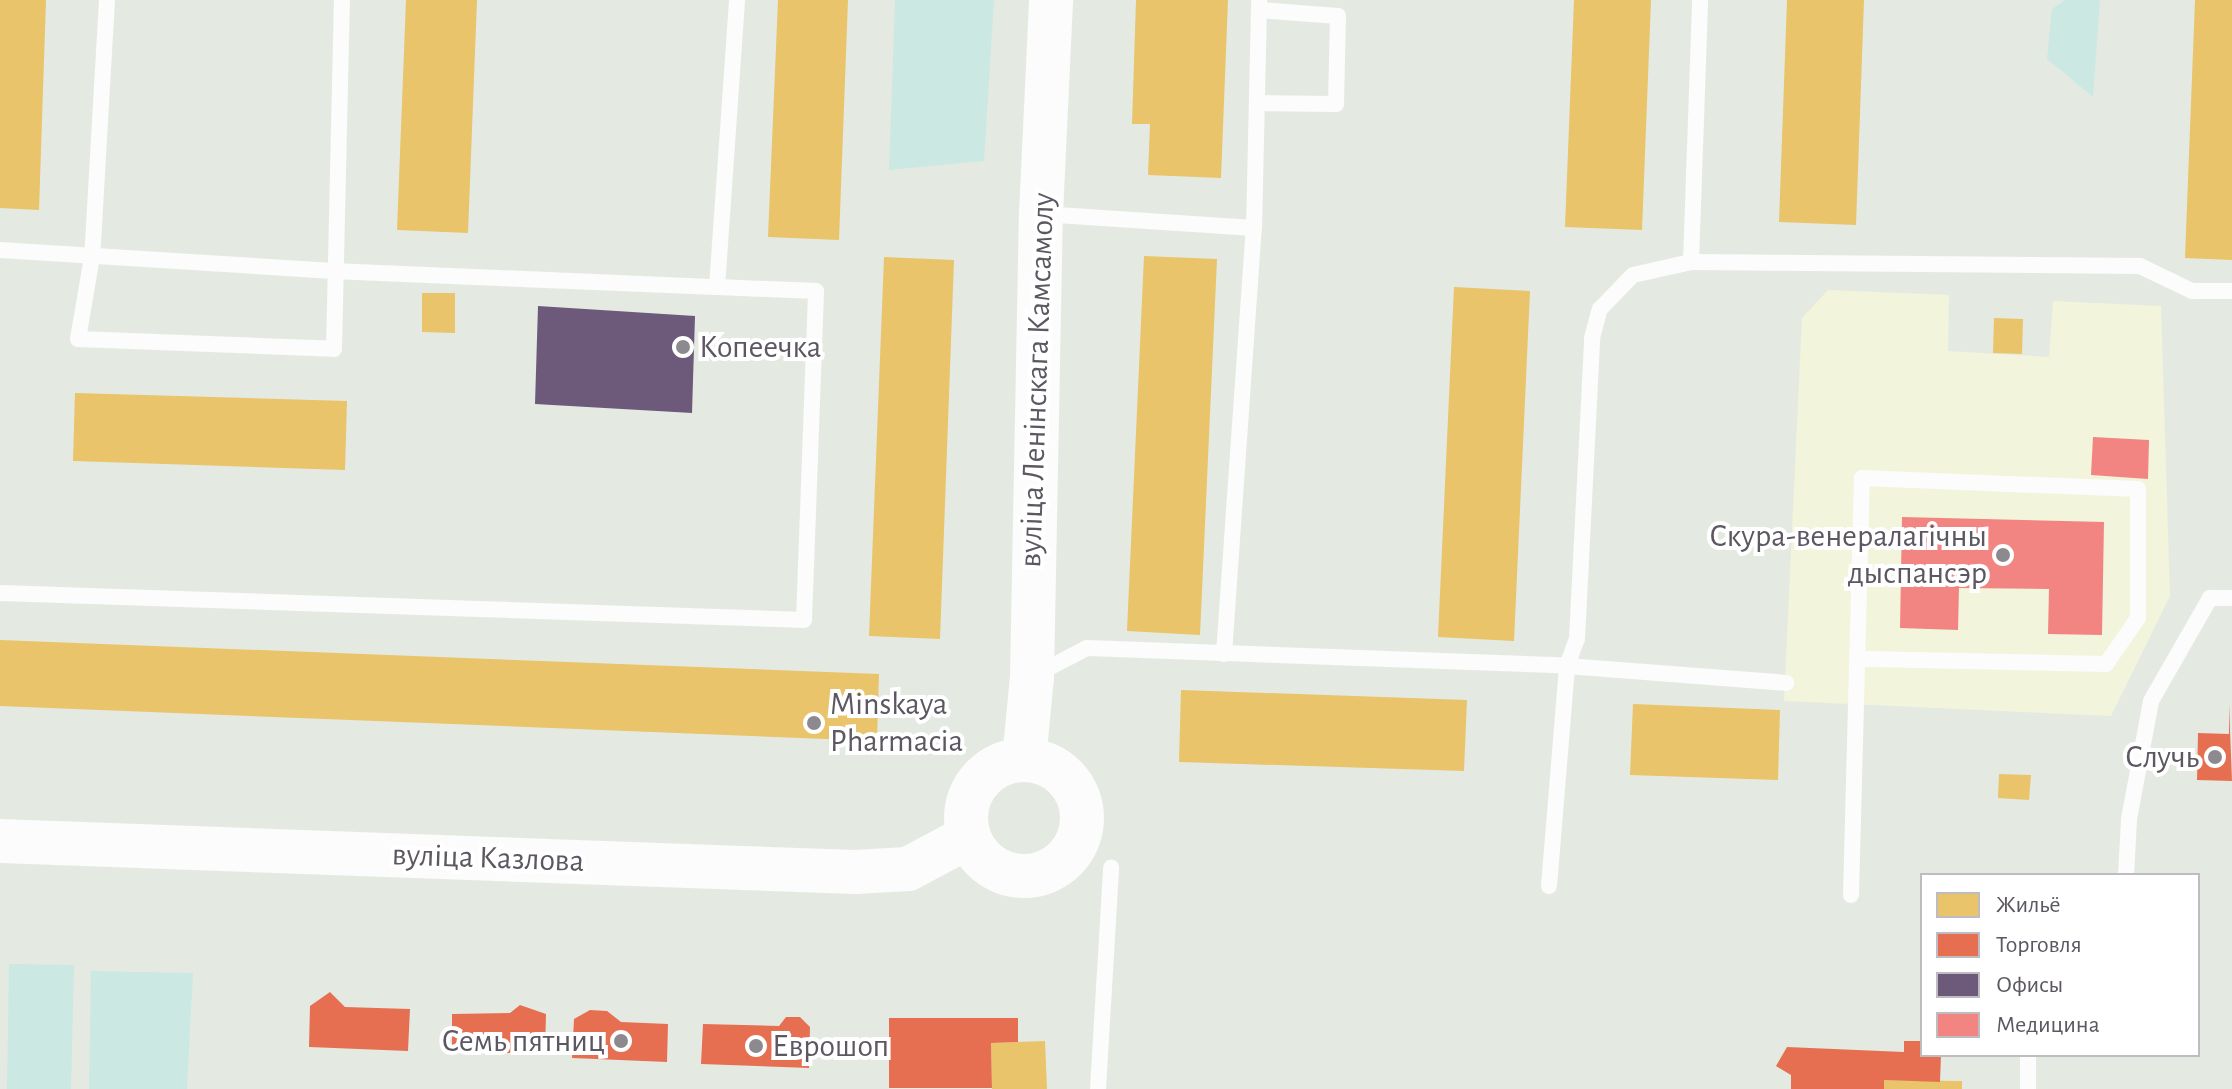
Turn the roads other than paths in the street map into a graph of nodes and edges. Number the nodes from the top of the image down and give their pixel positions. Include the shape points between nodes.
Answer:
1 (107, 0) edge
2 (342, 0) edge
3 (737, 0) edge
4 (1051, 0) edge
5 (1700, 0) edge
6 (1259, 5) edge
7 (1257, 103) junction
8 (1041, 214) junction
9 (1254, 228) junction
10 (0, 250) edge
11 (92, 257) junction
12 (1691, 262) junction
13 (332, 271) junction
14 (717, 287) junction
15 (2232, 291) edge
16 (0, 593) edge
17 (2232, 598) edge
18 (1224, 654) junction
19 (1857, 659) junction
20 (1567, 666) junction
21 (1032, 677) junction
22 (1786, 683) dead end
23 (1024, 760) junction
24 (968, 837) junction
25 (0, 841) edge
26 (1111, 867) dead end
27 (2126, 873) edge
28 (1549, 886) dead end
29 (1851, 895) dead end
30 (2028, 1057) edge
31 (1098, 1089) edge
32 (2028, 1089) edge

1 - 11 lane
2 - 13 lane
3 - 14 lane
4 - 8 main road, вуліца Ленінскага Камсамолу
5 - 12 lane
6 - 7 lane
6 - 7 lane via 1338,16 1336,104
7 - 9 lane
8 - 9 lane
8 - 21 main road, вуліца Ленінскага Камсамолу
9 - 18 lane
10 - 11 lane
11 - 13 lane
11 - 13 lane via 78,339 334,349
12 - 15 lane via 2140,266 2192,291
12 - 20 lane via 1633,275 1600,309 1592,338 1577,639
13 - 14 lane
14 - 16 lane via 816,291 804,620
17 - 27 lane via 2210,598 2151,701 2129,819
18 - 20 lane
18 - 21 lane via 1087,648
19 - 19 lane via 1862,478 2138,489 2138,618 2106,664
19 - 29 lane
20 - 22 lane
20 - 28 lane
21 - 23 main road, вуліца Ленінскага Камсамолу
23 - 24 main road via 997,767 976,785 967,801
23 - 24 main road via 1052,768 1074,788 1082,807 1079,847 1064,863 1022,876 982,859
24 - 25 main road, вуліца Казлова via 908,869 855,872
26 - 31 lane
30 - 32 lane

